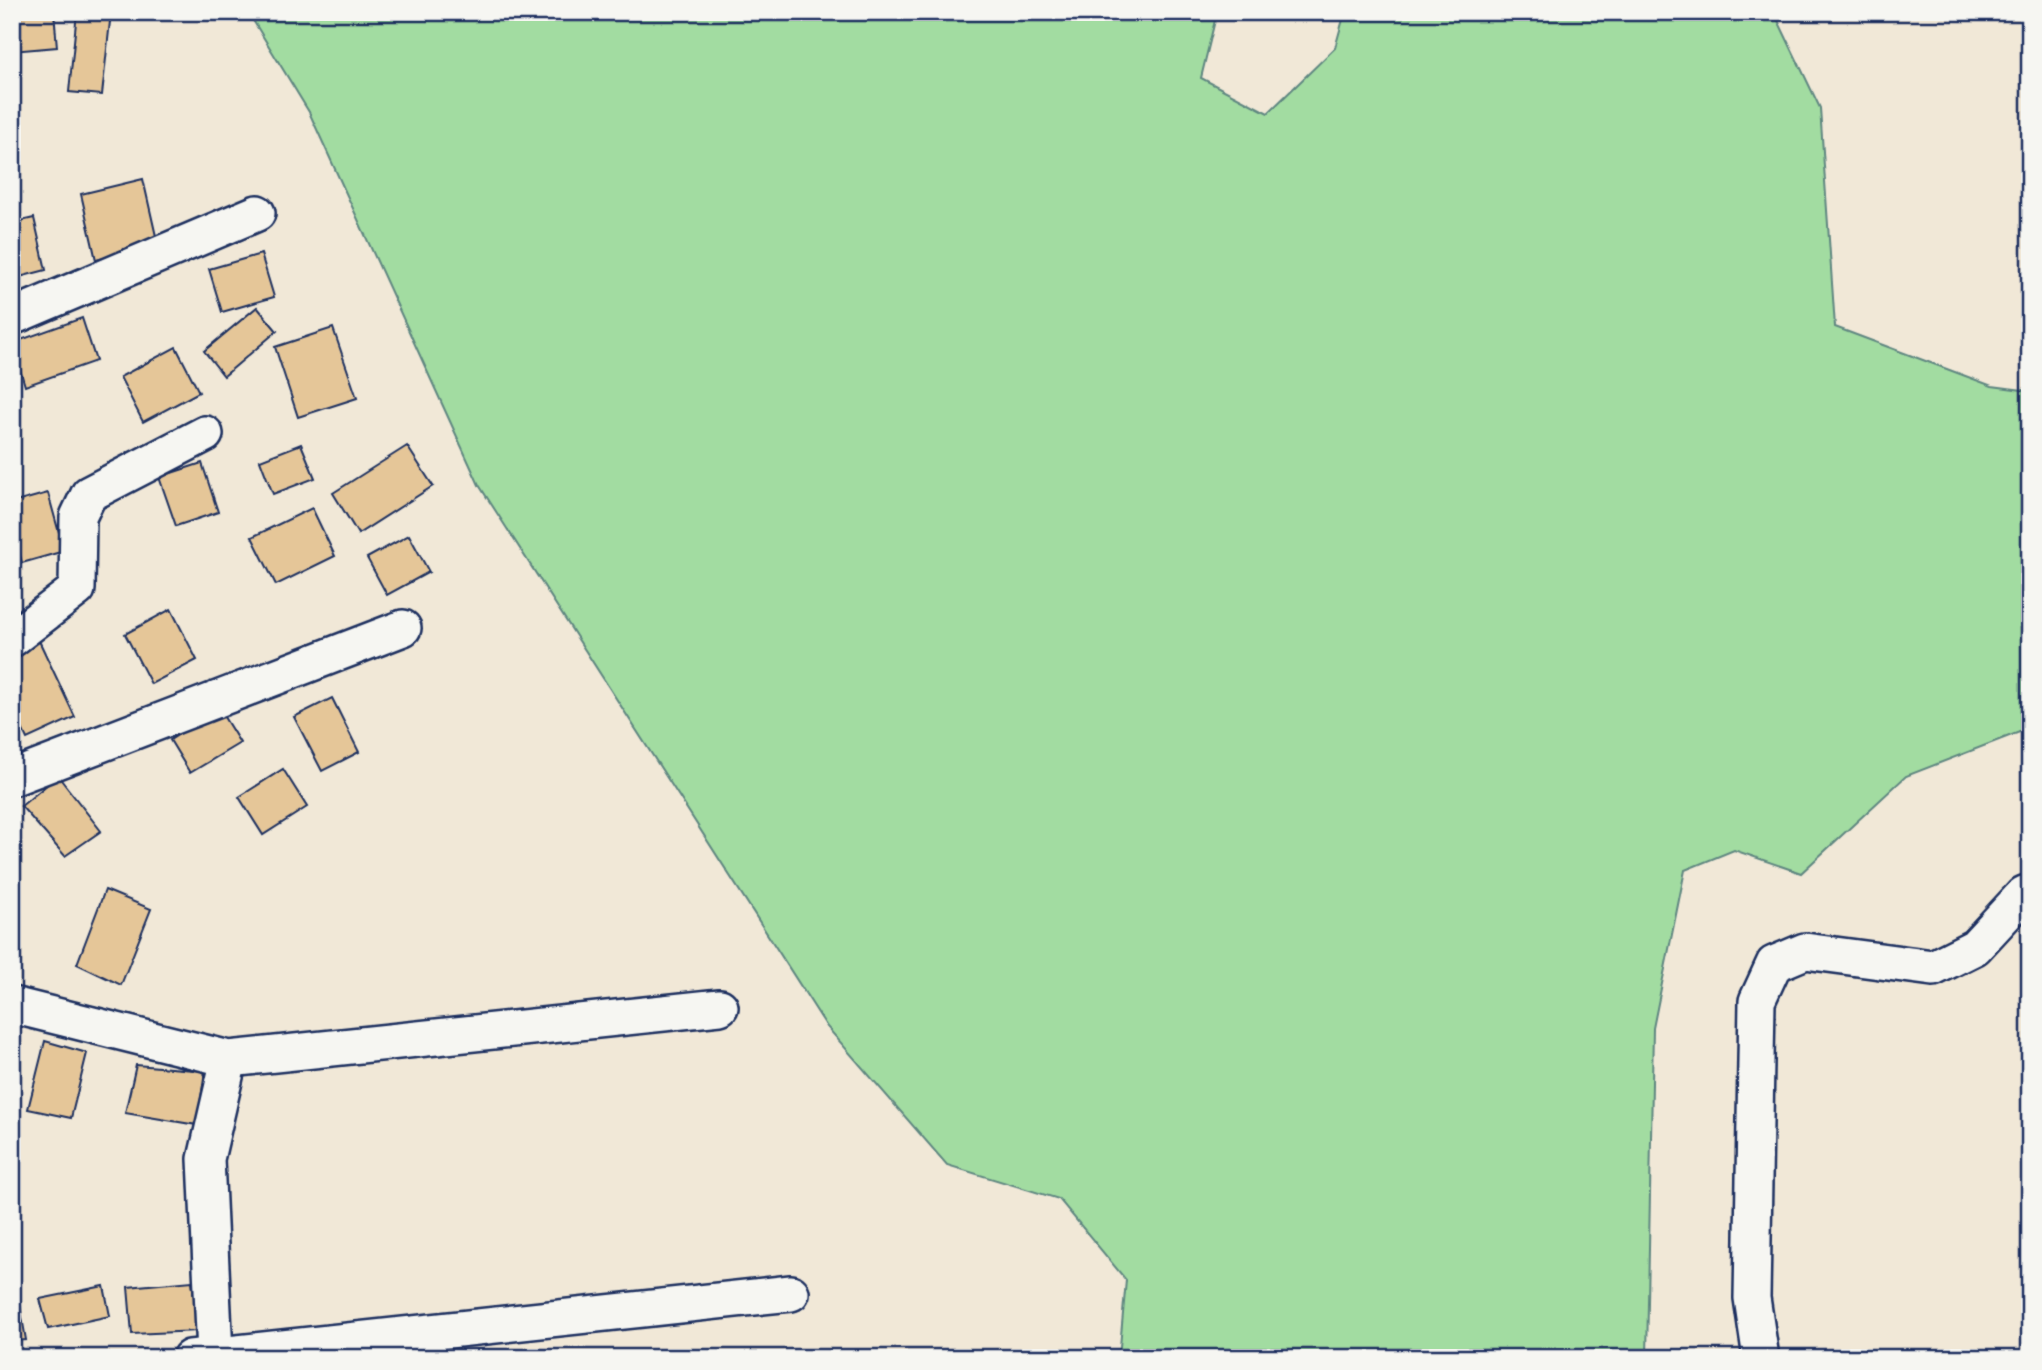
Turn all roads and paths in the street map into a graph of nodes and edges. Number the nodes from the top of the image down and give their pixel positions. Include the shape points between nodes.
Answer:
1 (257, 214) dead end
2 (12, 317) edge
3 (205, 434) dead end
4 (403, 628) dead end
5 (12, 639) edge
6 (17, 765) edge
7 (2030, 892) edge
8 (12, 1005) edge
9 (720, 1007) dead end
10 (229, 1059) junction
11 (791, 1293) dead end
12 (203, 1356) edge
13 (1761, 1358) edge

1 - 2 street
3 - 5 street via 89,494 78,517 77,589
4 - 6 street
7 - 13 street via 1975,947 1933,968 1805,951 1774,964 1757,1002 1752,1298
8 - 10 street
9 - 10 street
10 - 12 street via 206,1159
11 - 12 street

